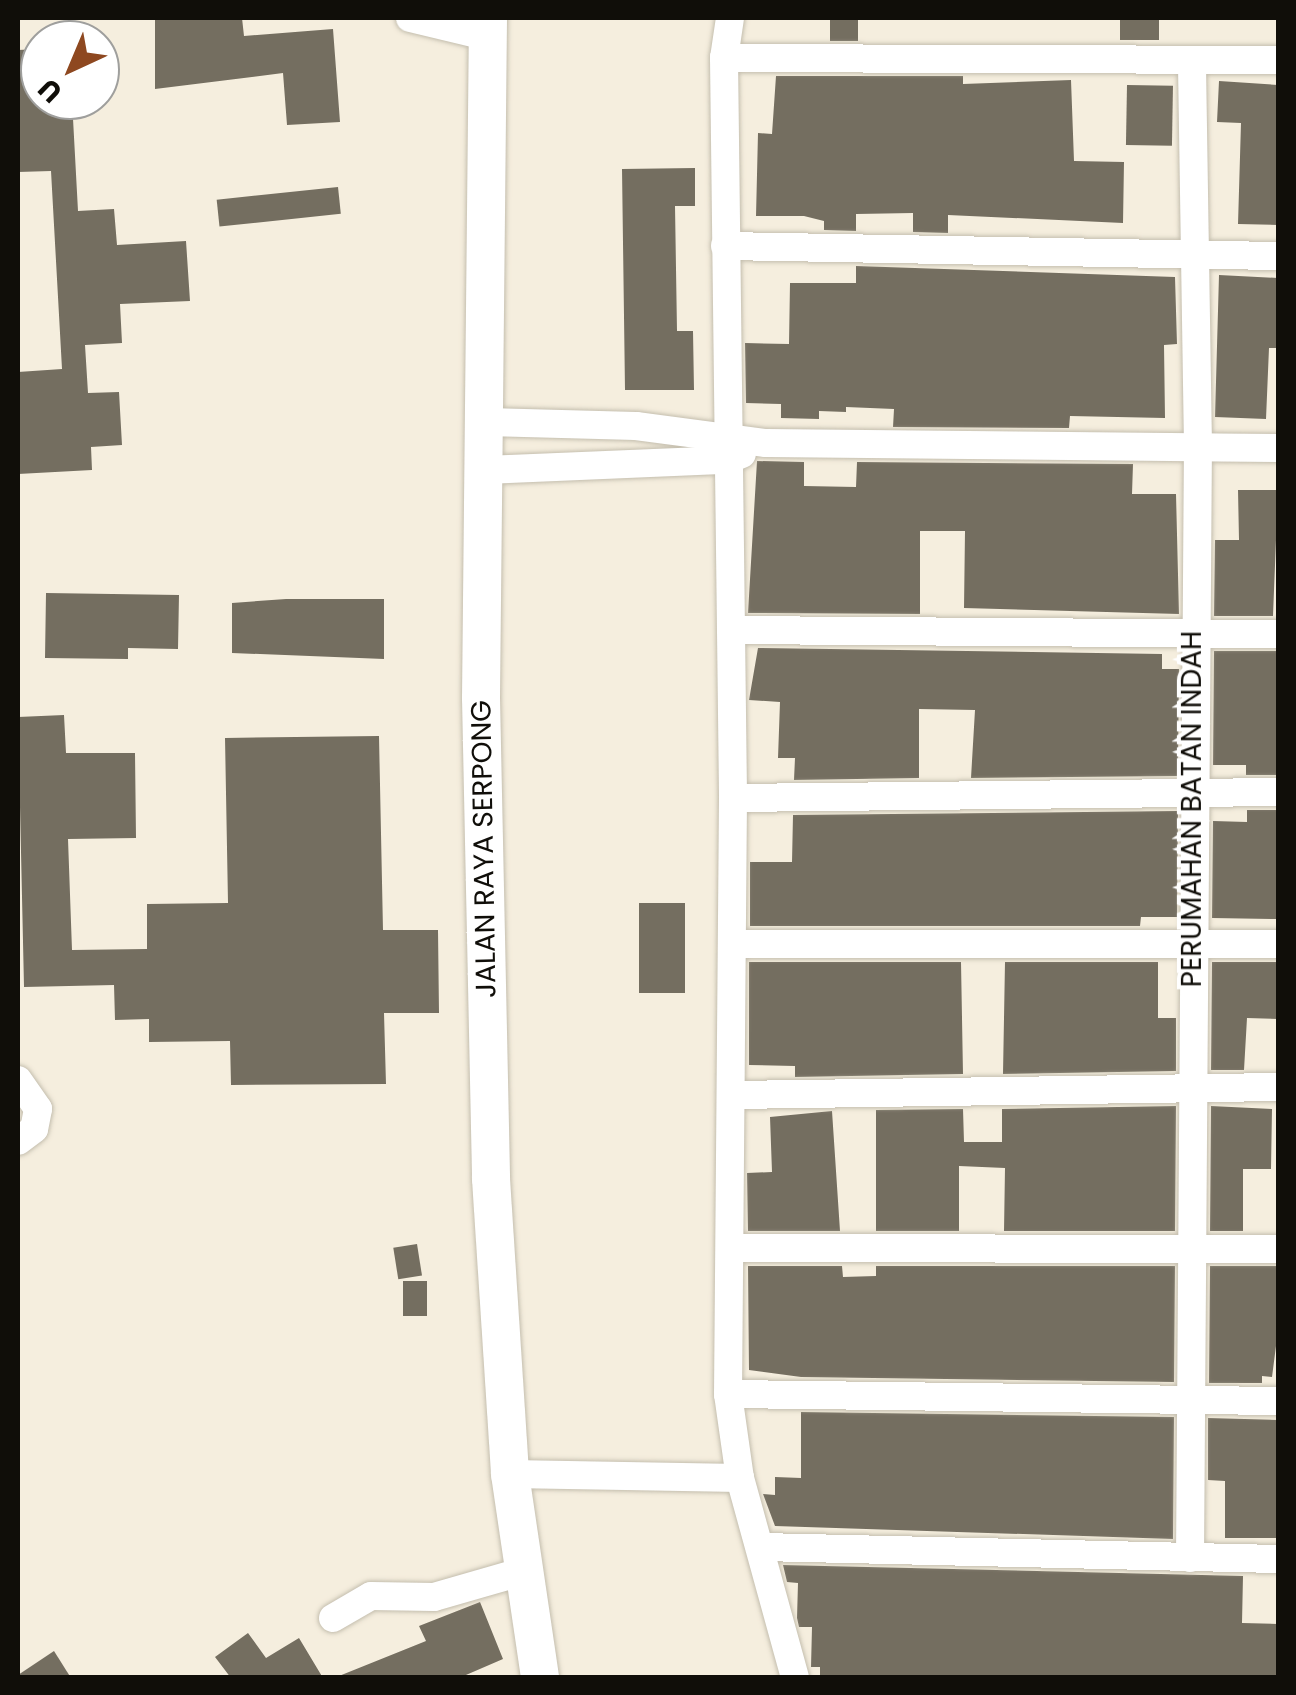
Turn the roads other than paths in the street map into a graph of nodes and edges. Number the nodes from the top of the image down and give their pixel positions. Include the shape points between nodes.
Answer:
1 (410, 18) edge
2 (730, 18) edge
3 (486, 26) edge
4 (724, 58) junction
5 (1192, 60) junction
6 (1278, 60) edge
7 (725, 246) junction
8 (1192, 255) junction
9 (1278, 256) edge
10 (488, 422) junction
11 (726, 447) junction
12 (1198, 447) junction
13 (1278, 448) edge
14 (485, 470) junction
15 (731, 630) junction
16 (1278, 634) edge
17 (1191, 635) junction
18 (1278, 792) edge
19 (1191, 793) junction
20 (733, 798) junction
21 (733, 944) junction
22 (1278, 944) edge
23 (1190, 945) junction
24 (18, 1080) edge
25 (1192, 1087) junction
26 (1278, 1087) edge
27 (733, 1095) junction
28 (18, 1141) edge
29 (733, 1248) junction
30 (1278, 1249) edge
31 (1190, 1250) junction
32 (728, 1394) junction
33 (1190, 1400) junction
34 (1278, 1401) edge
35 (510, 1474) junction
36 (740, 1478) junction
37 (760, 1547) junction
38 (1190, 1558) junction
39 (1278, 1559) edge
40 (524, 1572) junction
41 (334, 1618) dead end
42 (534, 1676) edge
43 (795, 1678) edge

1 - 3 street
2 - 4 street
3 - 10 main road, JALAN RAYA SERPONG
4 - 5 street
4 - 7 street
5 - 6 street
5 - 8 street, PERUMAHAN BATAN INDAH
7 - 8 street
7 - 11 street
8 - 9 street
8 - 12 street, PERUMAHAN BATAN INDAH
10 - 11 street
10 - 14 main road, JALAN RAYA SERPONG
11 - 12 street
11 - 14 street
11 - 15 street
12 - 13 street
12 - 17 street, PERUMAHAN BATAN INDAH
14 - 35 main road, JALAN RAYA SERPONG via 480,698 491,1179
15 - 17 street
15 - 20 street
16 - 17 street
17 - 19 street, PERUMAHAN BATAN INDAH
18 - 19 street
19 - 20 street
19 - 23 street, PERUMAHAN BATAN INDAH
20 - 21 street
21 - 23 street
21 - 27 street
22 - 23 street
23 - 25 street, PERUMAHAN BATAN INDAH
24 - 28 street via 38,1109 34,1129
25 - 26 street
25 - 27 street
25 - 31 street, PERUMAHAN BATAN INDAH
27 - 29 street
29 - 31 street
29 - 32 street
30 - 31 street
31 - 33 street, PERUMAHAN BATAN INDAH
32 - 33 street
32 - 36 street
33 - 34 street
33 - 38 street, PERUMAHAN BATAN INDAH
35 - 36 street
35 - 40 main road, JALAN RAYA SERPONG
36 - 37 street
37 - 38 street
37 - 43 street
38 - 39 street
40 - 41 street via 434,1598 371,1596
40 - 42 main road, JALAN RAYA SERPONG

